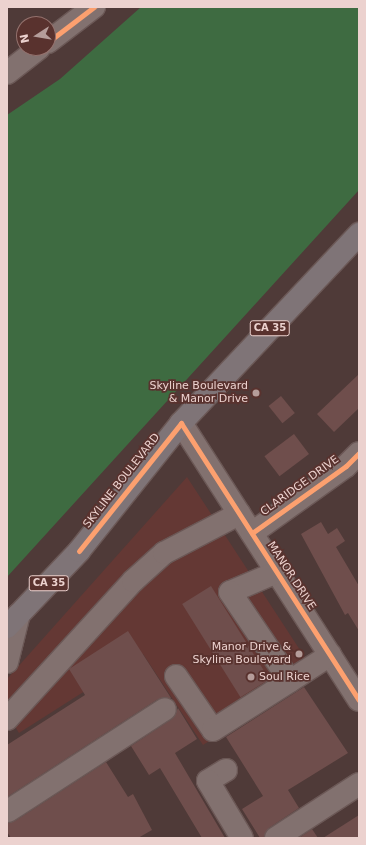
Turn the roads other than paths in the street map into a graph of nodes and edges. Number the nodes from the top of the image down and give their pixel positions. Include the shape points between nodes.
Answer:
1 (94, 7) edge
2 (56, 36) edge
3 (29, 56) edge
4 (7, 73) edge
5 (359, 234) edge
6 (181, 423) junction
7 (359, 453) edge
8 (239, 514) junction
9 (252, 533) junction
10 (277, 572) junction
11 (13, 621) edge
12 (330, 655) junction
13 (7, 662) edge
14 (176, 676) dead end
15 (290, 681) junction
16 (359, 700) edge
17 (165, 709) dead end
18 (7, 719) edge
19 (226, 770) dead end
20 (359, 784) edge
21 (7, 810) edge
22 (242, 838) edge
23 (276, 838) edge

1 - 2 street
3 - 4 street
5 - 6 main road, SKYLINE BOULEVARD / CA 35
6 - 8 street, MANOR DRIVE
6 - 11 main road, SKYLINE BOULEVARD / CA 35 via 79,551
7 - 9 street, CLARIDGE DRIVE via 346,466
8 - 9 street, MANOR DRIVE
8 - 18 street via 164,553 132,581
9 - 10 street, MANOR DRIVE
10 - 12 street, MANOR DRIVE
10 - 15 street via 230,592
11 - 13 street
12 - 15 street
12 - 16 street, MANOR DRIVE
14 - 15 street via 213,730
17 - 21 street
19 - 22 street via 208,781
20 - 23 street

